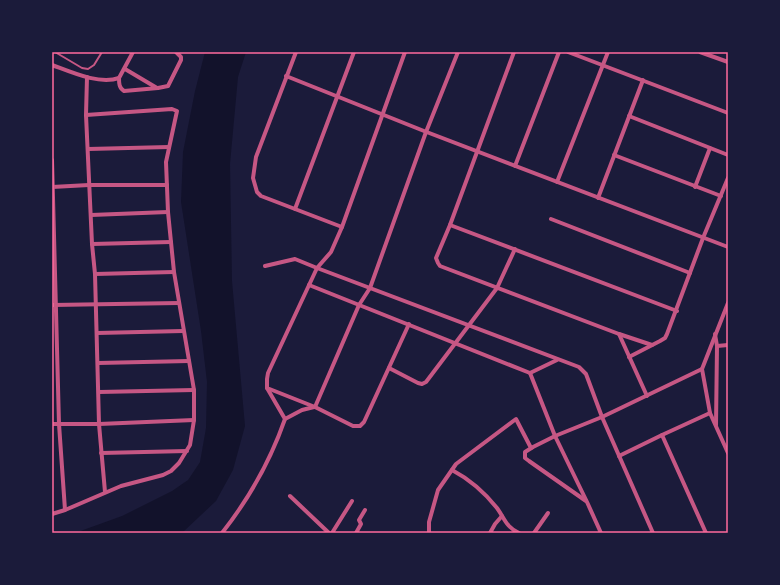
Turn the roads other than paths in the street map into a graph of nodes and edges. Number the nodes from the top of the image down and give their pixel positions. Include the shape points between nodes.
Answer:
1 (55, 52) edge
2 (102, 52) edge
3 (133, 52) edge
4 (176, 52) edge
5 (296, 52) edge
6 (354, 52) edge
7 (405, 52) edge
8 (458, 52) edge
9 (514, 52) edge
10 (558, 52) edge
11 (568, 52) edge
12 (608, 52) edge
13 (700, 52) edge
14 (728, 62) edge
15 (52, 65) edge
16 (603, 65) junction
17 (125, 69) junction
18 (286, 76) junction
19 (87, 77) junction
20 (120, 78) junction
21 (643, 80) junction
22 (158, 88) junction
23 (338, 97) junction
24 (728, 113) edge
25 (86, 115) junction
26 (382, 115) junction
27 (629, 116) junction
28 (426, 132) junction
29 (169, 147) junction
30 (710, 148) junction
31 (88, 149) junction
32 (476, 151) junction
33 (728, 155) edge
34 (614, 156) junction
35 (52, 160) edge
36 (515, 166) junction
37 (728, 178) edge
38 (557, 182) junction
39 (89, 185) junction
40 (167, 185) junction
41 (52, 187) edge
42 (695, 187) junction
43 (721, 196) junction
44 (598, 198) junction
45 (295, 209) junction
46 (168, 212) junction
47 (90, 215) junction
48 (551, 219) dead end
49 (450, 225) junction
50 (342, 226) junction
51 (703, 238) junction
52 (171, 242) junction
53 (92, 244) junction
54 (728, 247) edge
55 (515, 250) junction
56 (265, 266) dead end
57 (317, 268) junction
58 (174, 272) junction
59 (95, 274) junction
60 (690, 274) junction
61 (309, 285) junction
62 (370, 288) junction
63 (497, 288) junction
64 (179, 303) junction
65 (728, 303) edge
66 (96, 304) junction
67 (54, 305) edge
68 (359, 305) junction
69 (677, 311) junction
70 (409, 324) junction
71 (468, 326) junction
72 (183, 331) junction
73 (97, 333) junction
74 (619, 334) junction
75 (715, 334) junction
76 (457, 343) junction
77 (652, 345) junction
78 (728, 345) edge
79 (717, 346) junction
80 (629, 357) junction
81 (557, 360) junction
82 (189, 361) junction
83 (98, 363) junction
84 (389, 368) junction
85 (702, 369) junction
86 (530, 373) junction
87 (267, 388) junction
88 (194, 390) junction
89 (99, 392) junction
90 (647, 396) junction
91 (315, 407) junction
92 (710, 413) junction
93 (602, 417) junction
94 (285, 419) junction
95 (194, 420) junction
96 (52, 424) edge
97 (58, 424) junction
98 (99, 424) junction
99 (716, 427) junction
100 (662, 435) junction
101 (555, 436) junction
102 (531, 448) junction
103 (187, 451) junction
104 (101, 453) junction
105 (728, 453) edge
106 (619, 456) junction
107 (452, 470) junction
108 (105, 492) junction
109 (290, 496) dead end
110 (352, 501) dead end
111 (587, 502) junction
112 (66, 510) junction
113 (366, 510) dead end
114 (548, 513) dead end
115 (52, 514) edge
116 (502, 516) junction
117 (222, 533) edge
118 (330, 533) edge
119 (356, 533) edge
120 (429, 533) edge
121 (490, 533) edge
122 (519, 533) edge
123 (534, 533) edge
124 (601, 533) edge
125 (654, 533) edge
126 (706, 533) edge

1 - 2 lane via 88,69 94,65
3 - 17 street
4 - 22 street via 181,57 171,83
5 - 18 street
6 - 23 street
7 - 26 street
8 - 28 street
9 - 32 street
10 - 36 street
11 - 16 street
12 - 16 street
13 - 14 street
15 - 19 street
16 - 21 street
16 - 38 street
17 - 20 street
17 - 22 street
18 - 23 street
18 - 45 street via 256,157 253,178 257,192 261,196
19 - 20 street via 104,80
19 - 25 street
20 - 22 street via 120,86 124,91
21 - 24 street
21 - 27 street
23 - 26 street
23 - 45 street
25 - 29 street via 176,110
25 - 31 street
26 - 28 street
26 - 50 street
27 - 30 street
27 - 34 street
28 - 32 street
28 - 62 street
29 - 31 street
29 - 40 street via 166,162
30 - 33 street
30 - 42 street
31 - 39 street
32 - 36 street
32 - 49 street
34 - 42 street
34 - 44 street
35 - 41 street
36 - 38 street
37 - 43 street
38 - 44 street
39 - 40 street
39 - 41 street
39 - 47 street
40 - 46 street
41 - 67 street
42 - 43 street
43 - 51 street
44 - 51 street
45 - 50 street
46 - 47 street
46 - 52 street
47 - 53 street
48 - 60 street
49 - 55 street
49 - 63 street via 436,258 440,266
50 - 57 street via 332,252
51 - 54 street
51 - 60 street
52 - 53 street
52 - 58 street
53 - 59 street
55 - 63 street
55 - 69 street
56 - 57 street via 295,259
57 - 61 street
57 - 62 street
58 - 59 street
58 - 64 street
59 - 66 street
60 - 69 street
61 - 68 street
61 - 87 street via 268,373
62 - 68 street
62 - 71 street
63 - 71 street
63 - 74 street
64 - 66 street
64 - 72 street
65 - 75 street
66 - 67 street
66 - 73 street
67 - 97 street
68 - 70 street
68 - 91 street
69 - 77 street via 665,338
70 - 76 street
70 - 84 street
71 - 76 street
71 - 81 street
72 - 73 street
72 - 82 street
73 - 83 street
74 - 77 street
74 - 80 street
75 - 79 street
75 - 85 street
76 - 84 street via 422,384
76 - 86 street
77 - 80 street
78 - 79 street
79 - 99 street
80 - 90 street
81 - 86 street
81 - 93 street via 583,370
82 - 83 street
82 - 88 street
83 - 89 street
84 - 91 street via 360,426 353,426
85 - 90 street
85 - 92 street
86 - 101 street
87 - 91 street
87 - 94 street
88 - 89 street
88 - 95 street
89 - 98 street
90 - 93 street
91 - 94 street via 302,410
92 - 99 street
92 - 100 street
93 - 101 street
93 - 106 street
94 - 117 street via 254,483
95 - 98 street
95 - 103 street via 192,438
96 - 97 street
97 - 98 street
97 - 112 street
98 - 104 street
99 - 105 street
100 - 106 street
100 - 126 street
101 - 102 street
101 - 111 street
102 - 107 street via 516,419 467,455
102 - 111 street via 526,452 525,458
103 - 104 street
103 - 108 street via 171,471
104 - 108 street
106 - 125 street
107 - 116 street via 470,481
107 - 120 street via 438,490 429,522
108 - 112 street
109 - 118 street
110 - 118 street
111 - 124 street
112 - 115 street
113 - 119 street via 358,520 361,524
114 - 123 street
116 - 121 street
116 - 122 street via 505,522

